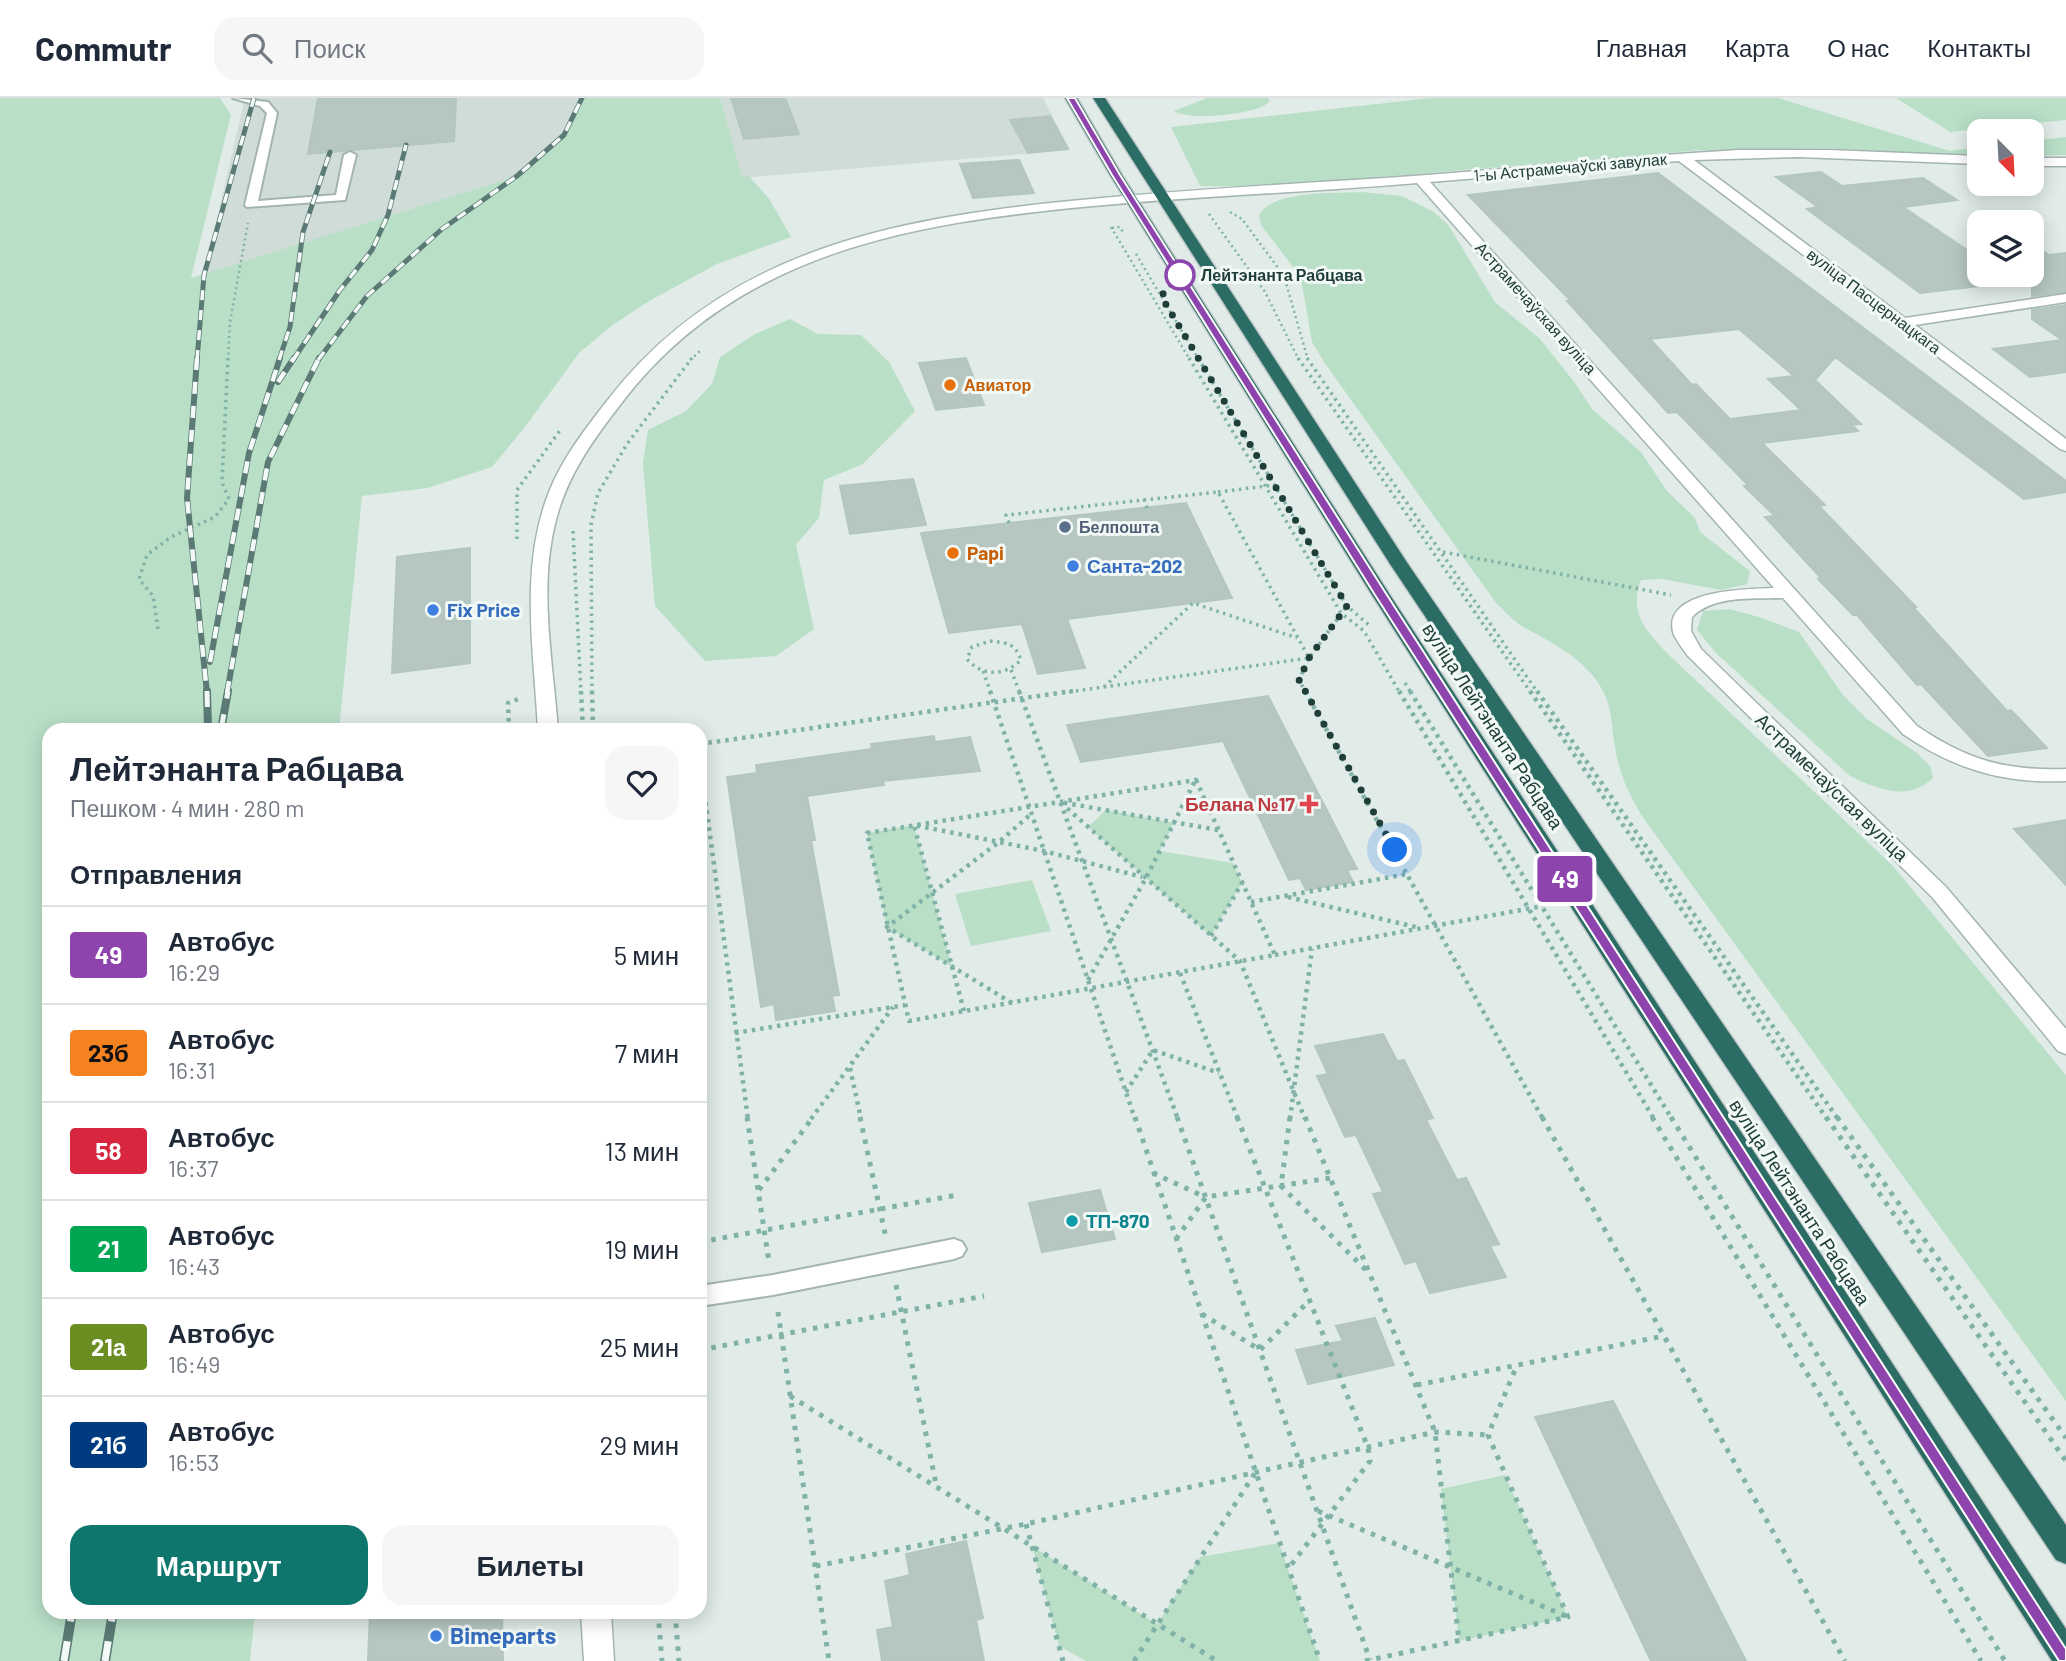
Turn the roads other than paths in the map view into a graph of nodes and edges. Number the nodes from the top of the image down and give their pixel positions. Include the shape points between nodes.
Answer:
1 (238, 98) edge
2 (1071, 98) edge
3 (1099, 98) edge
4 (350, 155) dead end
5 (1682, 157) junction
6 (1967, 159) edge
7 (2044, 162) edge
8 (2066, 162) edge
9 (1421, 180) junction
10 (1162, 196) junction
11 (1132, 198) junction
12 (2066, 298) edge
13 (1902, 323) junction
14 (2066, 446) edge
15 (1790, 593) junction
16 (548, 723) edge
17 (2066, 775) edge
18 (2066, 1045) edge
19 (954, 1249) dead end
20 (707, 1295) edge
21 (2066, 1550) edge
22 (596, 1619) edge
23 (2066, 1656) edge
24 (599, 1661) edge

1 - 4 lane via 264,104 272,113 251,205 341,198
2 - 11 highway, вуліца Лейтэнанта Рабцава
3 - 10 highway, вуліца Лейтэнанта Рабцава
5 - 6 street, 1-ы Астрамечаўскі завулак via 1820,153
5 - 9 street, 1-ы Астрамечаўскі завулак
5 - 13 street, вуліца Пасцернацкага
7 - 8 street
9 - 10 street, 1-ы Астрамечаўскі завулак
9 - 15 street, Астрамечаўская вуліца
10 - 11 street, 1-ы Астрамечаўскі завулак
10 - 21 highway, вуліца Лейтэнанта Рабцава via 1415,587
11 - 16 street, 1-ы Астрамечаўскі завулак via 964,216 846,244 791,265 717,303 661,347 587,438 557,492 545,531 540,613
11 - 23 highway, вуліца Лейтэнанта Рабцава via 1381,595
12 - 13 street
13 - 14 street, вуліца Пасцернацкага
15 - 17 street, Астрамечаўская вуліца via 1892,712 1929,743 1993,772
15 - 18 street, Астрамечаўская вуліца via 1719,596 1703,601 1686,610 1679,625 1682,637 1939,892
19 - 20 lane
22 - 24 street

